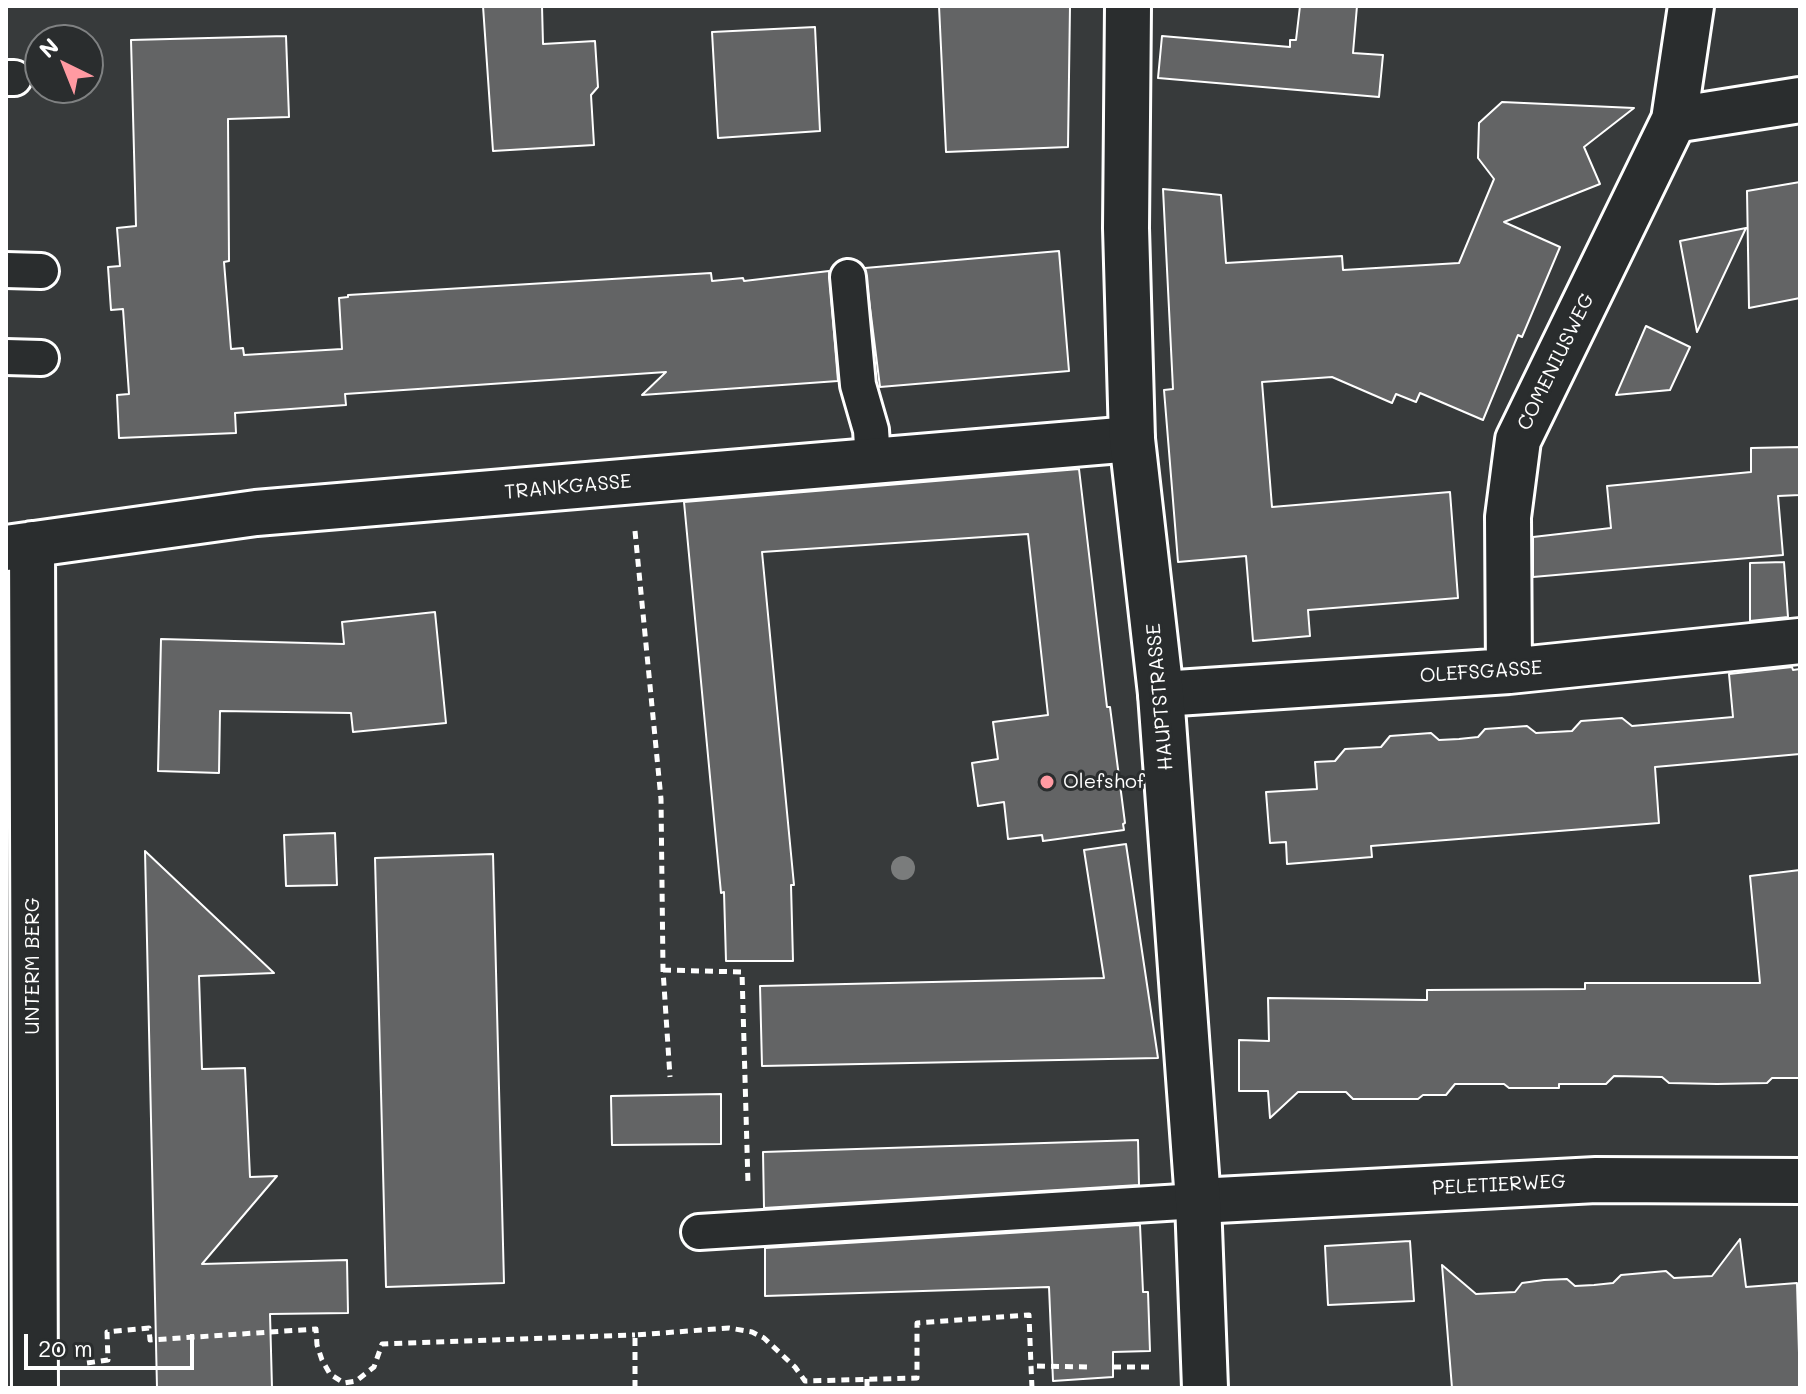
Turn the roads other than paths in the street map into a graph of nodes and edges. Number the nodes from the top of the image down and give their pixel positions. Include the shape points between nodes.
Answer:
1 (1128, 6) edge
2 (1691, 6) edge
3 (1800, 100) edge
4 (1674, 120) junction
5 (6, 270) edge
6 (41, 271) dead end
7 (848, 277) dead end
8 (6, 357) edge
9 (41, 358) dead end
10 (1132, 439) junction
11 (873, 460) junction
12 (19, 546) edge
13 (1800, 641) edge
14 (1509, 671) junction
15 (1161, 694) junction
16 (1800, 1181) edge
17 (1198, 1201) junction
18 (699, 1232) dead end
19 (26, 1375) edge
20 (1205, 1388) edge

1 - 10 street, HAUPTSTRASSE via 1126,228
2 - 4 street, COMENIUSWEG
3 - 4 street
4 - 14 street, COMENIUSWEG via 1518,440 1508,517
5 - 6 lane
7 - 11 lane via 858,385
8 - 9 lane
10 - 11 street, TRANKGASSE
10 - 15 street, HAUPTSTRASSE
11 - 12 street, TRANKGASSE via 256,513
12 - 19 street, UNTERM BERG
13 - 14 street, OLEFSGASSE
14 - 15 street, OLEFSGASSE
15 - 17 street, HAUPTSTRASSE
16 - 17 street, PELETIERWEG via 1596,1180
17 - 18 lane
17 - 20 street, HAUPTSTRASSE

